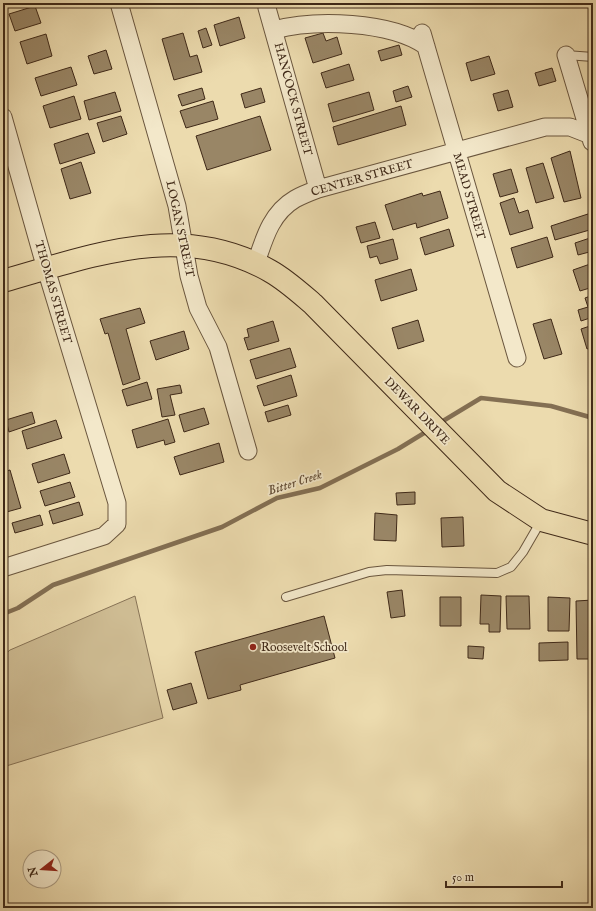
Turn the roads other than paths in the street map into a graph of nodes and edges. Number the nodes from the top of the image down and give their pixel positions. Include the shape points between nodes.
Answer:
1 (119, 3) edge
2 (267, 8) dead end
3 (274, 30) junction
4 (566, 55) joint
5 (593, 57) edge
6 (3, 117) edge
7 (592, 139) edge
8 (456, 152) junction
9 (318, 189) junction
10 (184, 244) junction
11 (256, 264) junction
12 (46, 269) junction
13 (3, 281) edge
14 (517, 358) dead end
15 (248, 451) dead end
16 (541, 520) junction
17 (593, 534) edge
18 (3, 568) edge
19 (286, 597) dead end

1 - 10 street, LOGAN STREET via 177,206
2 - 3 street, HANCOCK STREET
3 - 8 street, MEAD STREET via 314,23 356,25 424,40
3 - 9 street, HANCOCK STREET
4 - 5 lane
4 - 7 street
6 - 12 street, THOMAS STREET
7 - 8 street, CENTER STREET via 570,127 545,126
8 - 9 street, CENTER STREET
8 - 14 street, MEAD STREET
9 - 11 street, CENTER STREET via 295,199 278,213 267,230
10 - 11 main road via 232,254
10 - 12 main road via 112,250
10 - 15 street, LOGAN STREET via 198,308 218,347
11 - 16 main road, DEWAR DRIVE via 284,280 313,304 461,457 497,491
12 - 13 main road
12 - 18 street, THOMAS STREET via 117,503 117,524 104,536
16 - 17 main road, DEWAR DRIVE
16 - 19 lane via 511,567 497,574 387,570 369,572

